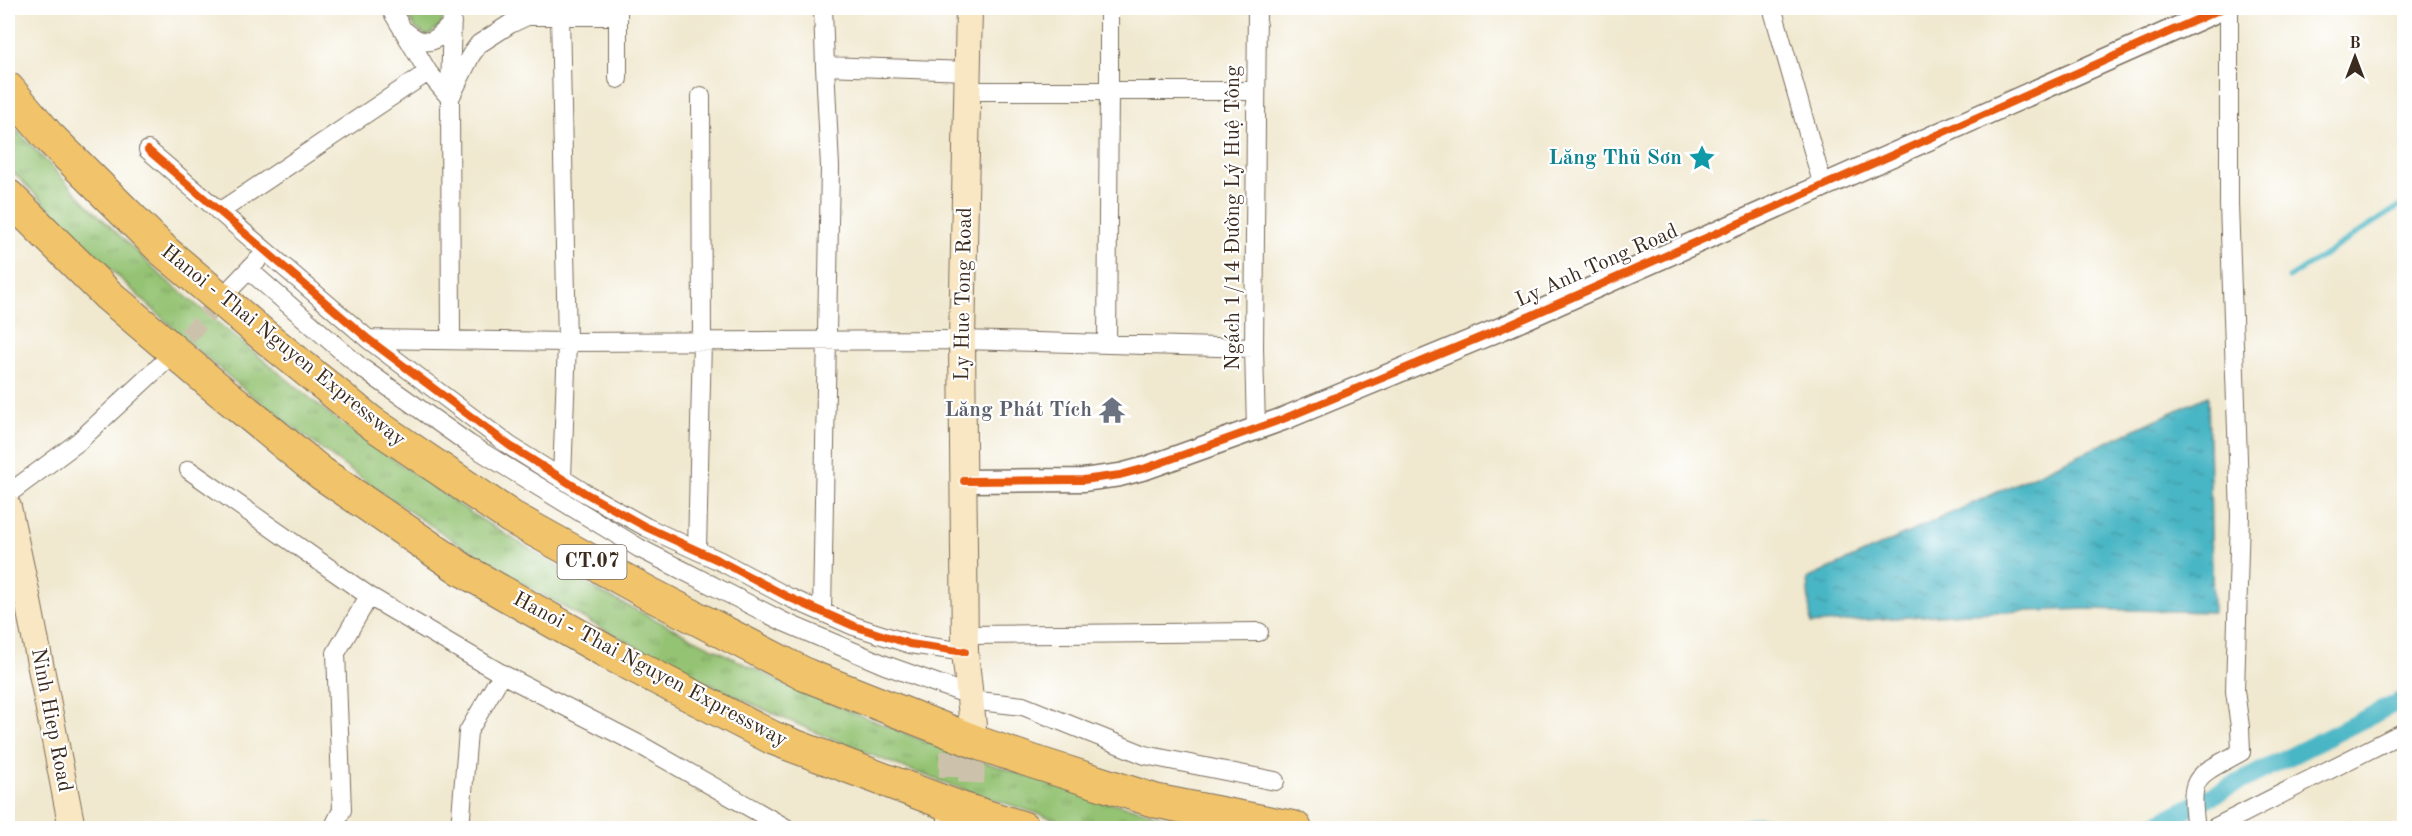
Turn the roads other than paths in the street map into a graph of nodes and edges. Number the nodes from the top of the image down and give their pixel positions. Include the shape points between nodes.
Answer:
1 (390, 8) edge
2 (823, 8) edge
3 (969, 8) edge
4 (1110, 8) edge
5 (1257, 8) edge
6 (2223, 8) edge
7 (2229, 8) edge
8 (618, 12) edge
9 (1774, 14) dead end
10 (452, 15) edge
11 (560, 15) junction
12 (403, 30) junction
13 (825, 66) junction
14 (428, 72) junction
15 (618, 79) dead end
16 (969, 81) junction
17 (8, 88) edge
18 (1109, 91) junction
19 (1256, 91) junction
20 (701, 96) dead end
21 (450, 98) junction
22 (148, 150) dead end
23 (1823, 186) junction
24 (8, 196) edge
25 (219, 212) junction
26 (266, 251) junction
27 (249, 270) junction
28 (233, 286) tunnel mouth
29 (368, 339) junction
30 (451, 339) junction
31 (962, 340) junction
32 (702, 341) junction
33 (567, 342) junction
34 (829, 342) junction
35 (1107, 343) junction
36 (1254, 348) junction
37 (162, 364) tunnel mouth
38 (1256, 429) junction
39 (189, 470) dead end
40 (562, 478) junction
41 (964, 481) junction
42 (8, 494) edge
43 (8, 507) edge
44 (697, 550) junction
45 (369, 596) junction
46 (822, 612) junction
47 (1259, 632) dead end
48 (965, 644) junction
49 (502, 674) junction
50 (964, 695) junction
51 (963, 724) tunnel mouth
52 (2404, 732) edge
53 (1275, 780) dead end
54 (72, 828) edge
55 (333, 828) edge
56 (460, 828) edge
57 (786, 828) edge
58 (1023, 828) edge
59 (1295, 828) edge
60 (2196, 828) edge
61 (2214, 828) edge

1 - 12 street
2 - 13 street
3 - 16 main road, Ly Hue Tong Road
4 - 18 street
5 - 19 street, Ngách 1/14 Đường Lý Huệ Tông
6 - 23 street, Ly Anh Tong Road
7 - 60 street via 2229,205 2240,515 2235,691 2241,753 2197,780 2192,797
8 - 11 street
8 - 15 street
9 - 23 street
10 - 12 street via 439,37 428,42
10 - 21 street
11 - 21 street via 527,16 479,44
11 - 33 street
12 - 14 street
13 - 16 street
13 - 34 street via 830,167
14 - 21 street
14 - 25 street
16 - 18 street
16 - 31 main road, Ly Hue Tong Road
17 - 59 highway, Hanoi - Thai Nguyen Expressway / CT.07 via 48,136 164,251 372,423 511,517 806,675 981,744 1156,801
18 - 19 street
18 - 35 street
19 - 36 street, Ngách 1/14 Đường Lý Huệ Tông
20 - 32 street
21 - 30 street
22 - 25 street
23 - 38 street, Ly Anh Tong Road via 1503,328
24 - 58 highway, Hanoi - Thai Nguyen Expressway via 108,295 210,383 321,473 463,570 611,654 773,738
25 - 26 street
26 - 27 street
26 - 29 street
27 - 28 street
27 - 50 street via 359,366 469,444 629,543 784,622
29 - 30 street
29 - 40 street via 510,446
30 - 33 street
31 - 34 street
31 - 35 street
31 - 41 main road, Ly Hue Tong Road
32 - 33 street
32 - 34 street
32 - 44 street
33 - 40 street
34 - 46 street
35 - 36 street
36 - 38 street, Ngách 1/14 Đường Lý Huệ Tông
37 - 42 street via 78,442
38 - 41 street, Ly Anh Tong Road via 1112,477
39 - 45 street
40 - 44 street via 646,527
41 - 48 main road, Ly Hue Tong Road
43 - 54 main road, Ninh Hiep Road
44 - 46 street
45 - 49 street
45 - 55 street via 336,653 342,810
46 - 48 street via 910,645
47 - 48 street
48 - 50 main road, Ly Hue Tong Road
49 - 56 street via 468,732
49 - 57 street via 642,746
50 - 51 main road, Ly Hue Tong Road
50 - 53 street via 1023,706 1145,755
52 - 61 street

